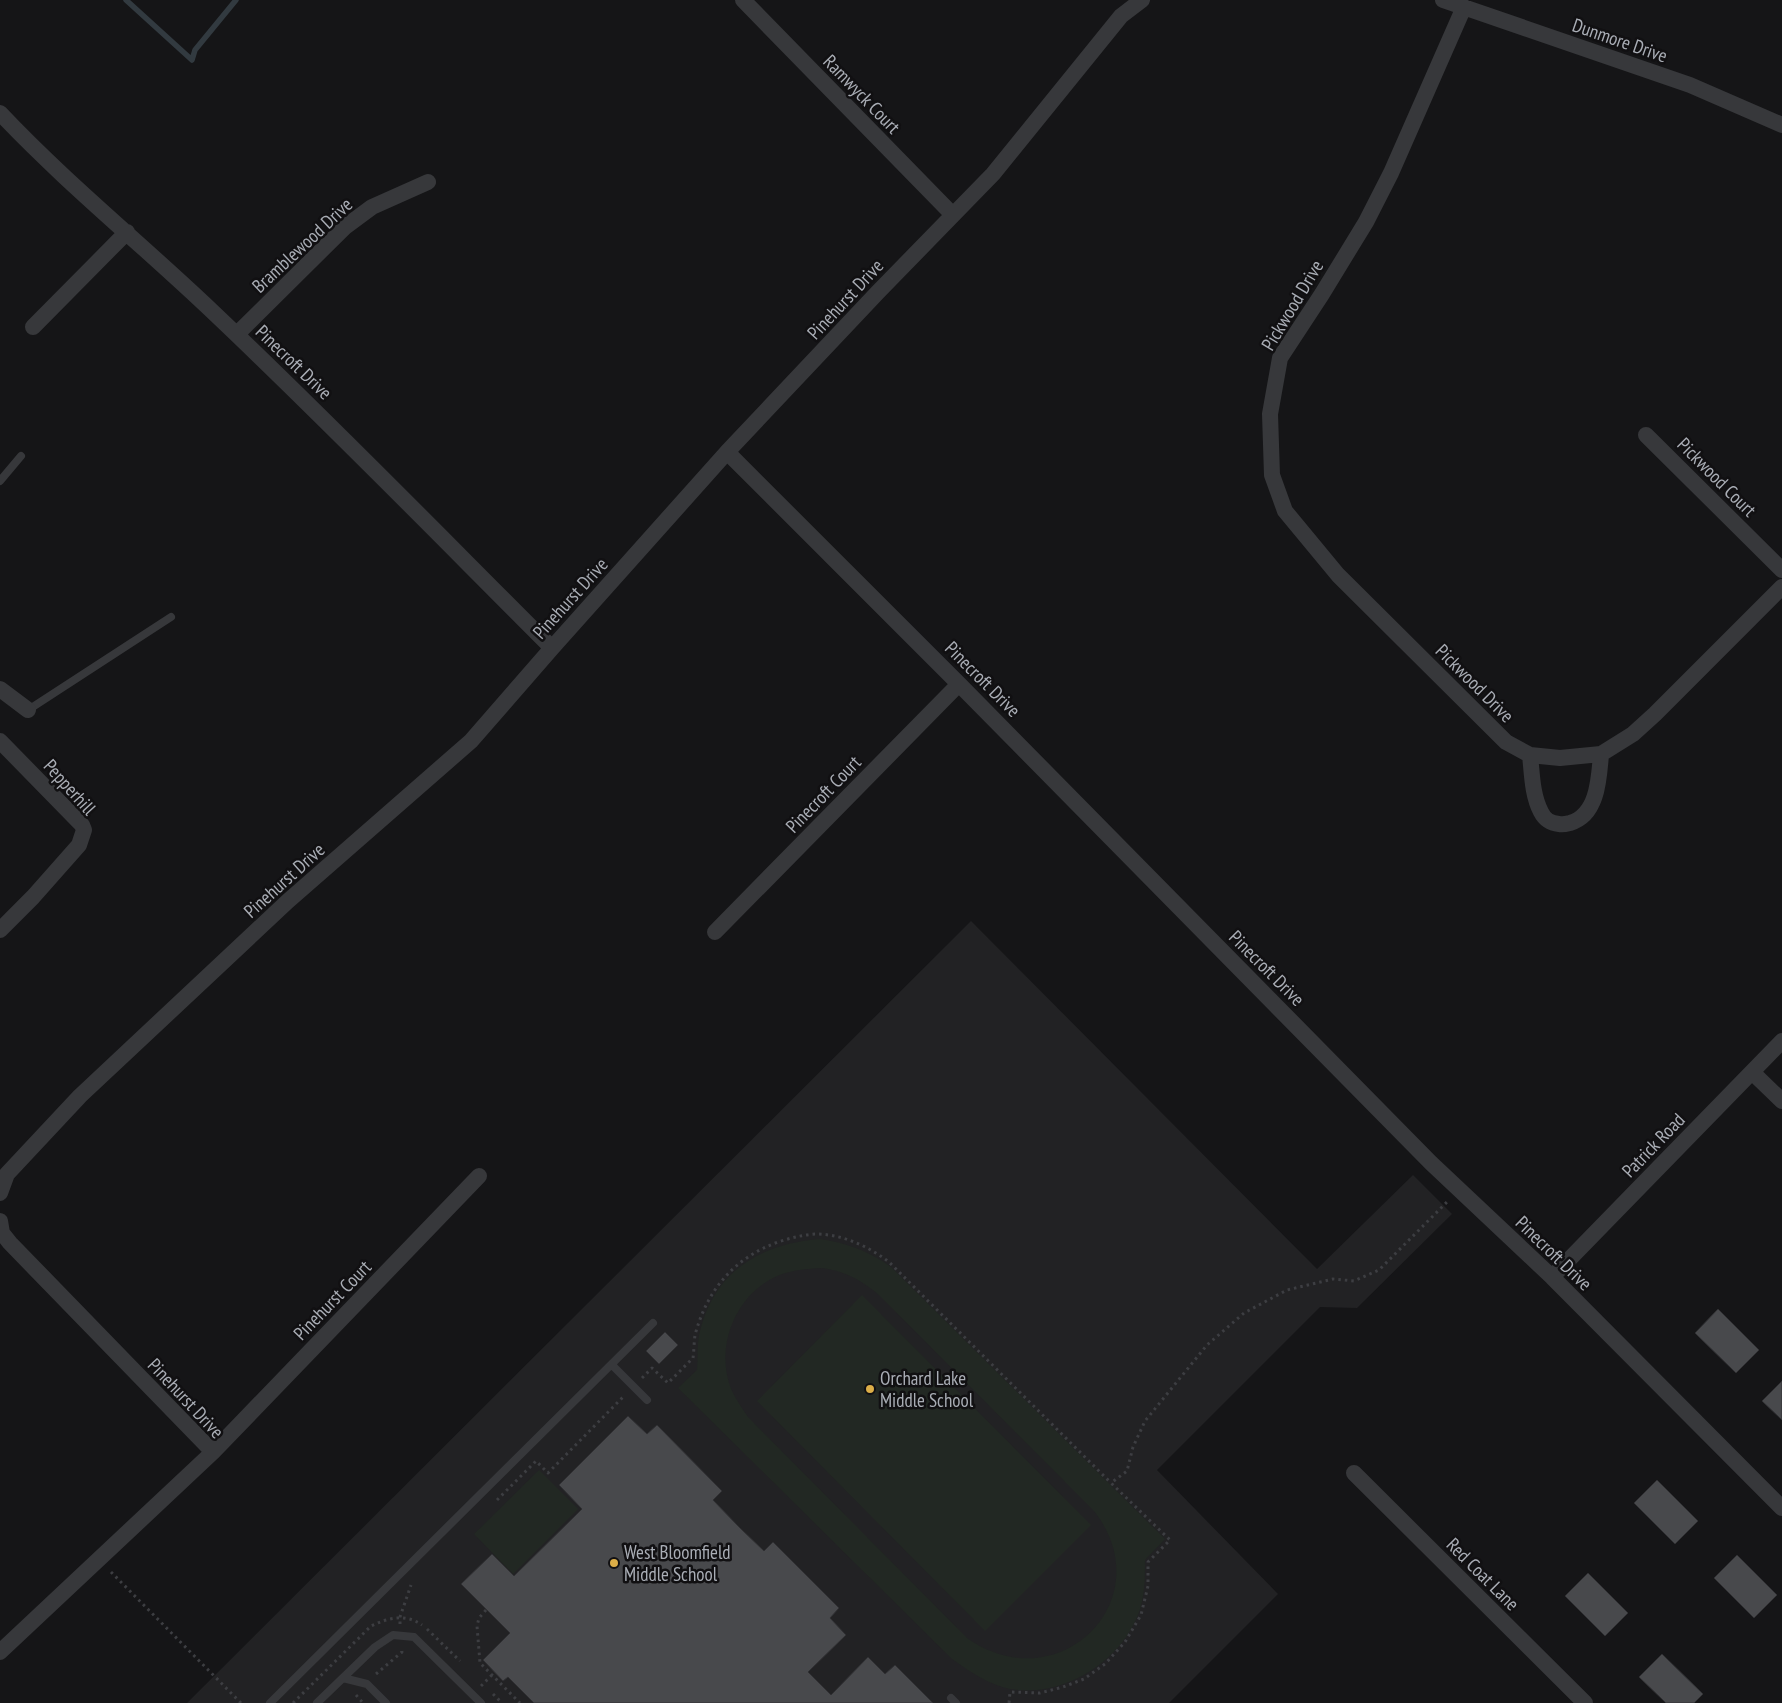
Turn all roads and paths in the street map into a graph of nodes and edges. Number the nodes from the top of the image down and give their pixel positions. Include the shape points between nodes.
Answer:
1 (743, 0) edge
2 (1142, 0) edge
3 (1443, 0) edge
4 (1464, 7) junction
5 (0, 113) edge
6 (1782, 125) edge
7 (428, 182) dead end
8 (953, 215) junction
9 (127, 232) junction
10 (33, 327) dead end
11 (237, 334) junction
12 (1646, 435) dead end
13 (728, 452) junction
14 (21, 456) dead end
15 (0, 481) edge
16 (1782, 570) edge
17 (1782, 587) edge
18 (171, 616) dead end
19 (552, 648) junction
20 (959, 684) junction
21 (0, 689) edge
22 (28, 710) joint
23 (0, 741) edge
24 (1601, 754) junction
25 (1530, 755) junction
26 (3, 922) edge
27 (715, 932) dead end
28 (1782, 1041) edge
29 (1752, 1072) junction
30 (1782, 1101) edge
31 (4, 1174) edge
32 (479, 1176) dead end
33 (1460, 1190) junction
34 (0, 1193) edge
35 (1, 1229) edge
36 (1552, 1277) junction
37 (653, 1323) dead end
38 (612, 1365) junction
39 (634, 1386) junction
40 (647, 1400) dead end
41 (213, 1452) junction
42 (1354, 1472) dead end
43 (1111, 1483) junction
44 (494, 1502) dead end
45 (1782, 1508) edge
46 (98, 1559) junction
47 (417, 1579) dead end
48 (486, 1610) dead end
49 (400, 1616) junction
50 (400, 1636) junction
51 (0, 1652) edge
52 (464, 1665) dead end
53 (493, 1674) junction
54 (343, 1678) junction
55 (477, 1678) dead end
56 (367, 1684) junction
57 (483, 1684) junction
58 (472, 1694) junction
59 (241, 1703) edge
60 (270, 1703) edge
61 (293, 1703) edge
62 (318, 1703) edge
63 (363, 1703) edge
64 (386, 1703) edge
65 (481, 1703) edge
66 (502, 1703) edge
67 (520, 1703) edge
68 (1009, 1703) edge
69 (1585, 1703) edge

1 - 8 street, Ramwyck Court
2 - 8 street, Pinehurst Drive via 1121,16 993,174
3 - 4 street, Dunmore Drive
4 - 6 street, Dunmore Drive via 1690,85
4 - 25 street, Pickwood Drive via 1366,222 1280,358 1270,414 1272,475 1285,511 1338,575 1506,742
5 - 9 street, Pinecroft Drive via 28,143
7 - 11 street, Bramblewood Drive via 372,207 346,226
8 - 13 street, Pinehurst Drive
9 - 10 street
9 - 11 street, Pinecroft Drive
11 - 19 street, Pinecroft Drive
12 - 16 street, Pickwood Court
13 - 19 street, Pinehurst Drive
13 - 20 street, Pinecroft Drive
14 - 15 lane
17 - 24 street, Pickwood Drive via 1655,714 1633,734
18 - 22 lane
19 - 31 street, Pinehurst Drive via 470,741 281,908 80,1096
20 - 27 street, Pinecroft Court
20 - 33 street, Pinecroft Drive
21 - 22 street
23 - 26 street, Pepperhill via 84,830 79,845
24 - 25 street, Pickwood Drive via 1560,758
24 - 25 street via 1595,793 1588,811 1578,821 1562,825 1549,823 1541,812
28 - 29 street, Patrick Road
29 - 30 street
29 - 36 street, Patrick Road
31 - 34 street, Pinehurst Drive
32 - 41 street, Pinehurst Court
33 - 36 street, Pinecroft Drive
33 - 43 path via 1379,1270 1354,1282 1333,1279 1287,1290 1244,1313 1207,1345 1145,1421 1127,1471
35 - 41 street, Pinehurst Drive
36 - 45 street, Pinecroft Drive
37 - 38 lane
38 - 39 lane
38 - 60 lane
39 - 40 lane
39 - 43 path via 652,1368 668,1383 693,1358 695,1336 707,1302 723,1279 751,1253 792,1238 816,1234 836,1237 858,1243 889,1262
39 - 44 path via 548,1473 536,1461
41 - 46 street, Pinehurst Drive
42 - 69 street, Red Coat Lane
43 - 68 path via 1170,1540 1148,1562 1148,1586 1141,1615 1105,1664 1084,1679 1040,1693 1010,1692
46 - 51 street, Pinehurst Drive
46 - 59 path
47 - 49 path via 410,1586
48 - 53 path via 479,1618 478,1650 480,1663
49 - 50 path
49 - 52 path via 420,1623
49 - 61 path via 371,1626
50 - 54 lane via 393,1635 375,1647
50 - 56 path via 402,1652
50 - 58 lane via 414,1637
53 - 57 path
53 - 67 path
54 - 56 lane
54 - 62 lane
55 - 57 path
56 - 63 path via 355,1695
56 - 64 lane
57 - 58 path
57 - 66 path
58 - 65 lane

